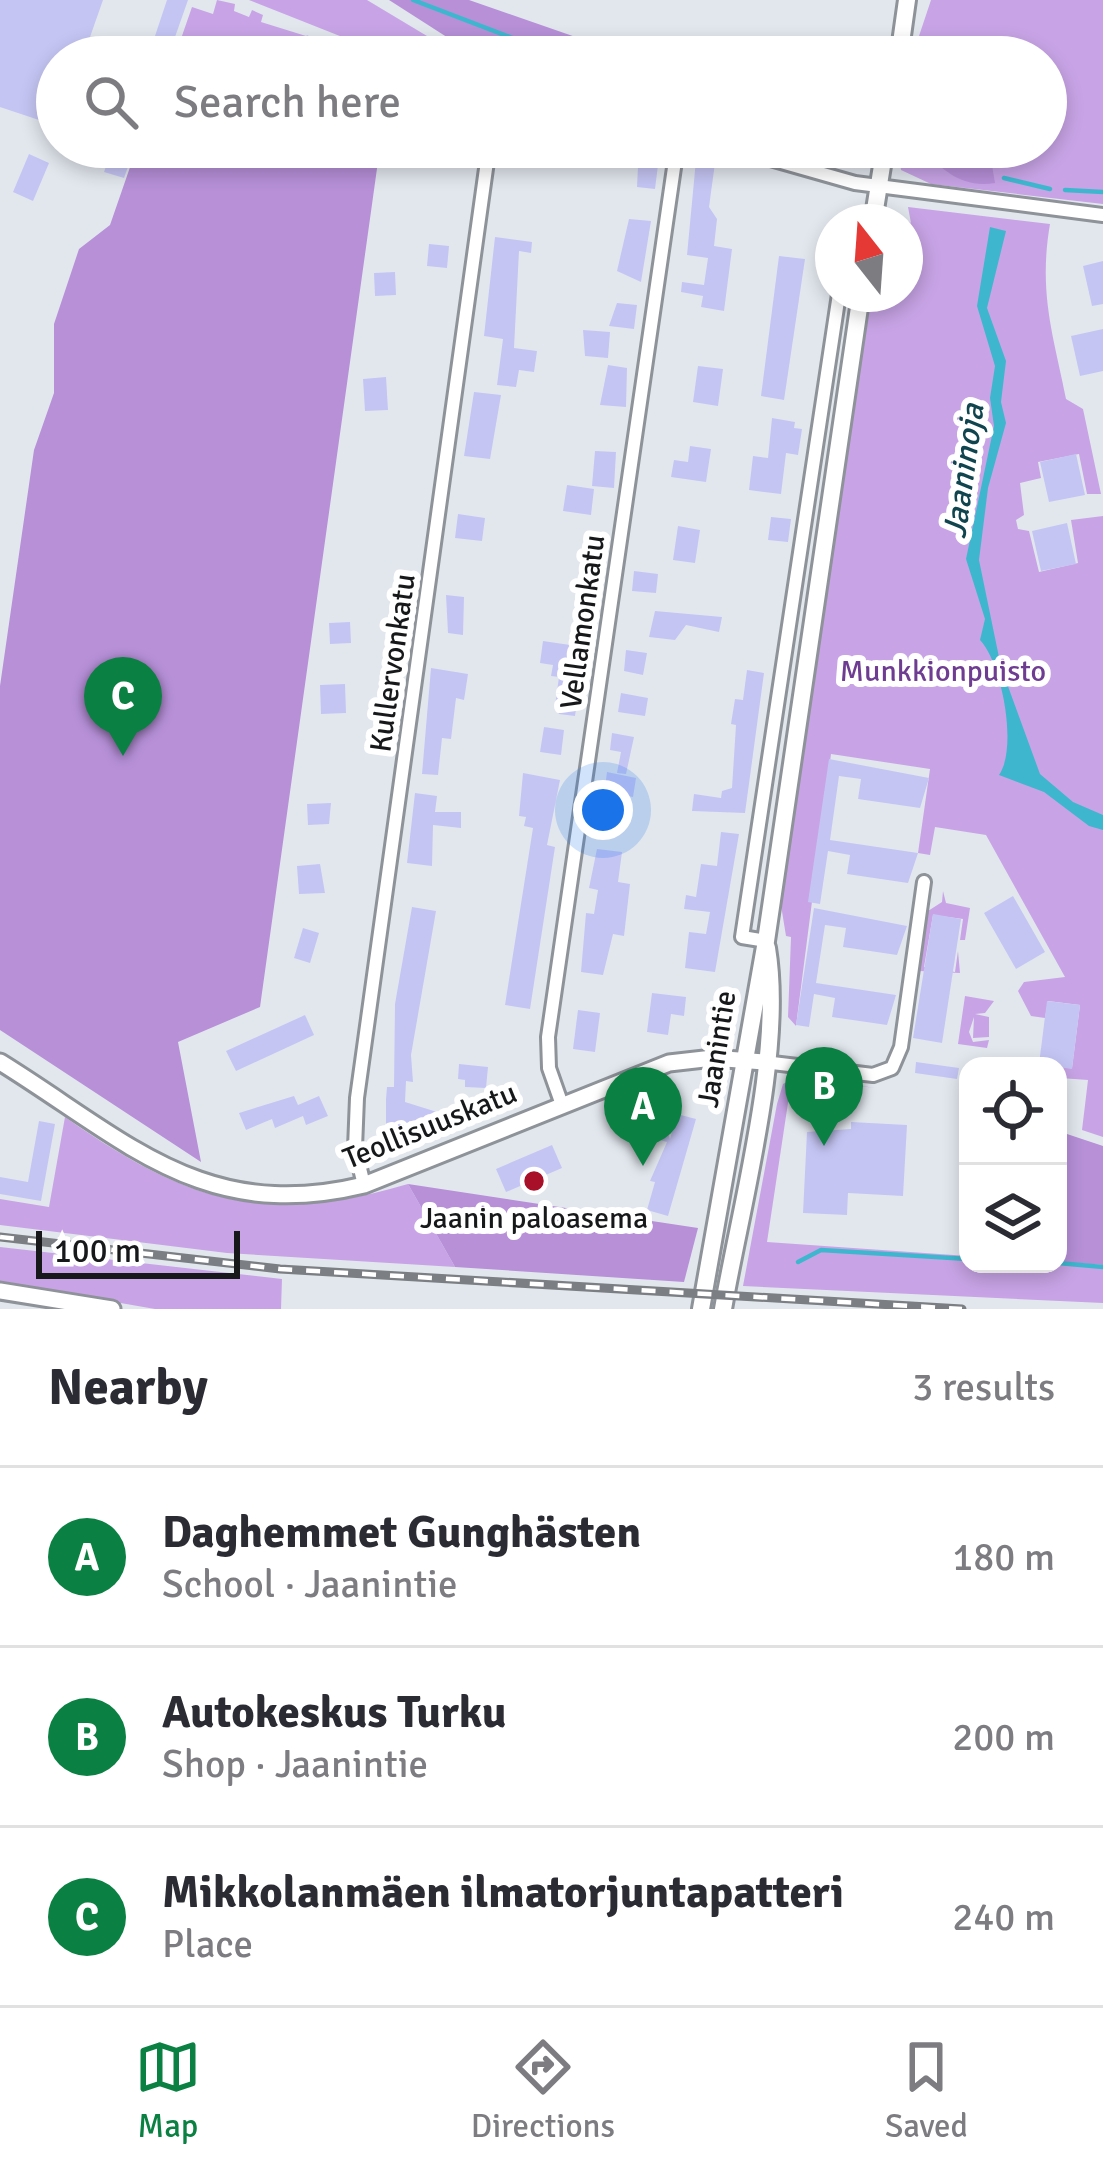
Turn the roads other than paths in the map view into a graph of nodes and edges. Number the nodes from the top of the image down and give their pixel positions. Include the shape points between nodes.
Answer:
1 (907, 0) edge
2 (902, 36) edge
3 (486, 168) edge
4 (674, 168) edge
5 (809, 168) edge
6 (882, 168) edge
7 (879, 186) junction
8 (876, 204) edge
9 (1103, 215) edge
10 (837, 312) edge
11 (859, 312) edge
12 (788, 631) junction
13 (810, 633) junction
14 (924, 882) dead end
15 (766, 941) junction
16 (742, 1060) junction
17 (0, 1061) edge
18 (764, 1062) junction
19 (561, 1102) junction
20 (364, 1185) junction
21 (0, 1291) edge
22 (112, 1309) edge
23 (701, 1309) edge
24 (723, 1309) edge

1 - 2 main road
3 - 20 street, Kullervonkatu via 357,1098 355,1148
4 - 19 street, Vellamonkatu via 548,1037
5 - 7 street
6 - 7 main road
7 - 8 main road
7 - 9 street
10 - 12 street, Jaanintie
11 - 13 main road, Jaanintie
12 - 13 street
12 - 15 street, Jaanintie via 742,937
13 - 15 main road, Jaanintie
14 - 18 street via 892,1068 874,1075
15 - 16 main road, Jaanintie
15 - 18 main road, Jaanintie
16 - 18 street, Teollisuuskatu
16 - 19 street, Teollisuuskatu via 669,1063
16 - 23 main road, Jaanintie
17 - 20 street, Teollisuuskatu via 157,1166 210,1187 294,1196
18 - 24 main road, Jaanintie
19 - 20 street, Teollisuuskatu
21 - 22 street

